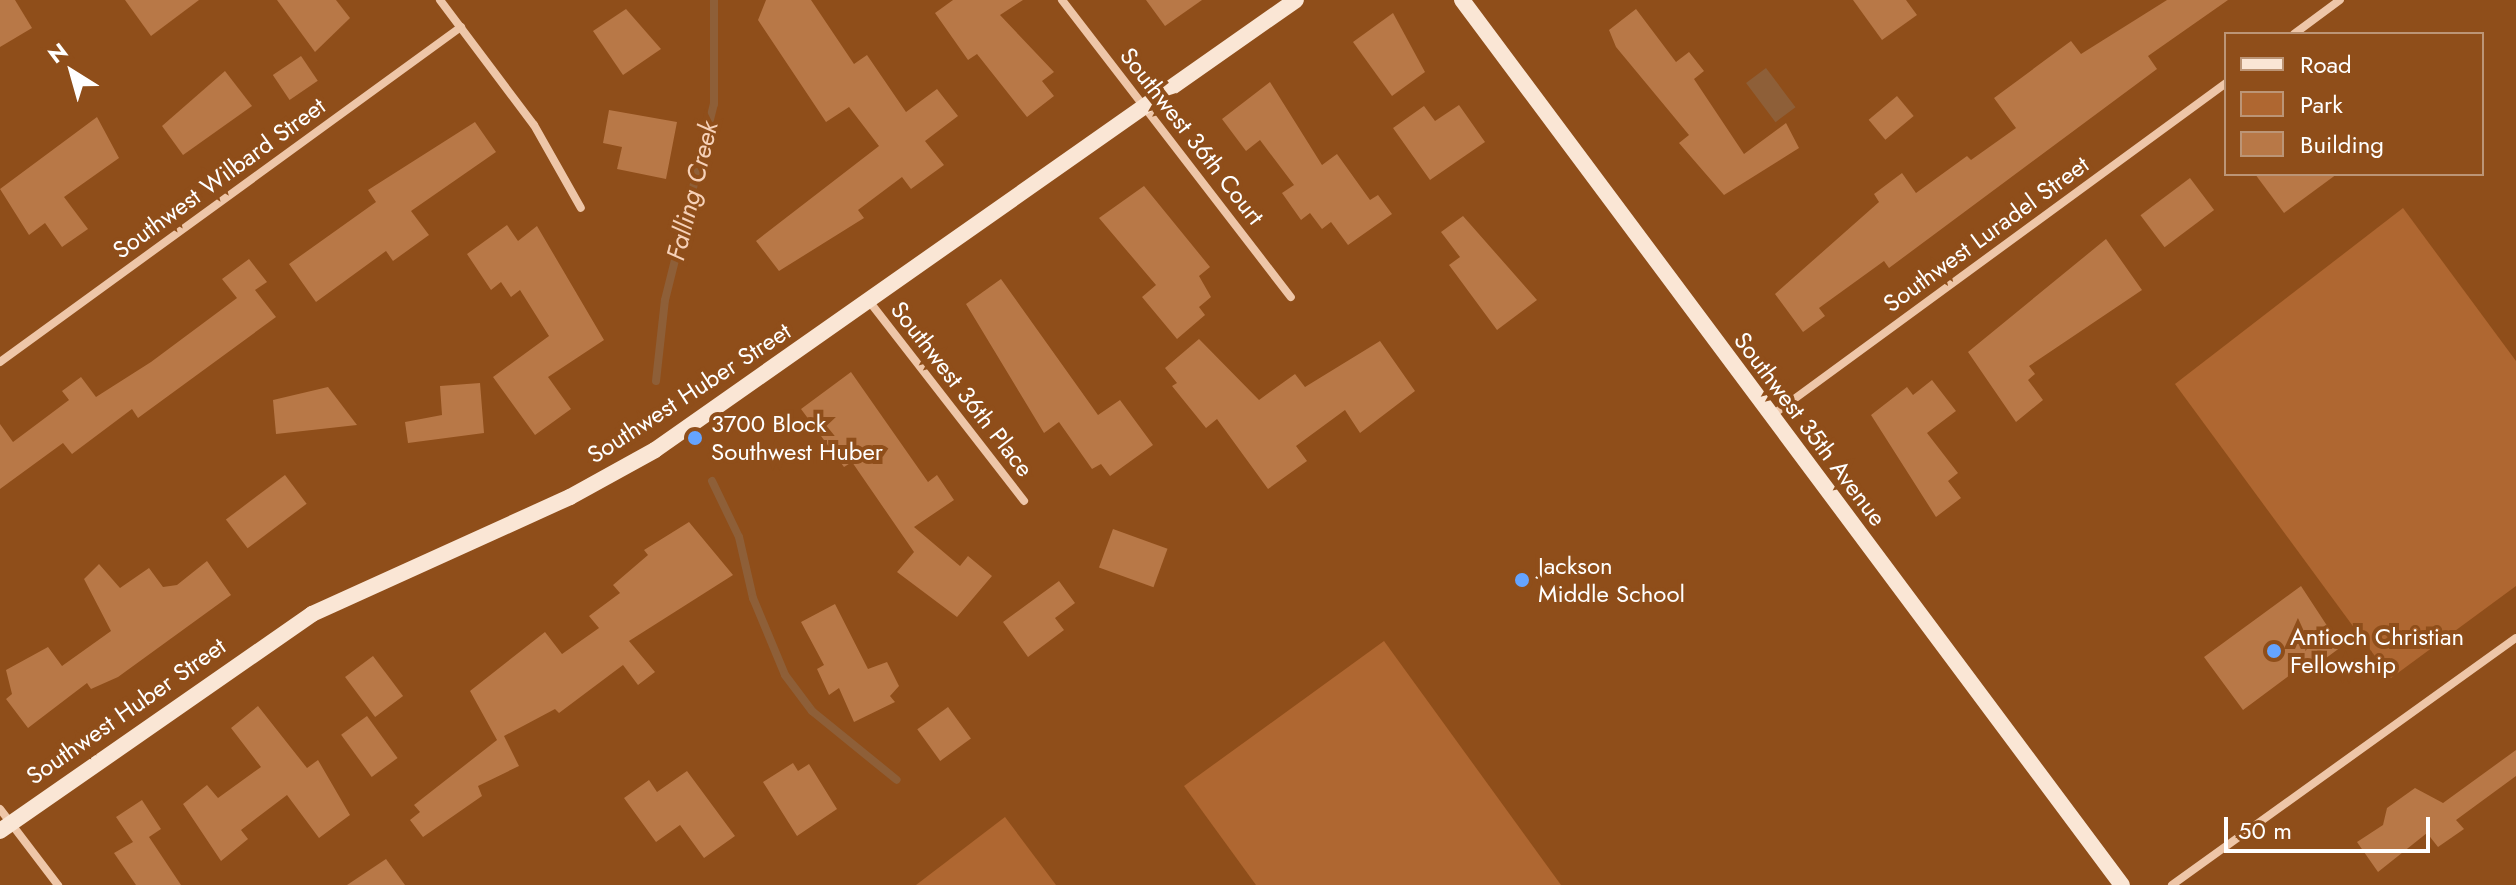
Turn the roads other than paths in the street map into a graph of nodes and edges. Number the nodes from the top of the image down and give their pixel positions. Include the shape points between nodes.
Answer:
1 (440, 0) edge
2 (1062, 0) edge
3 (1296, 0) edge
4 (1462, 0) edge
5 (2340, 0) edge
6 (461, 27) junction
7 (2297, 32) edge
8 (2224, 84) edge
9 (1144, 107) junction
10 (581, 208) dead end
11 (1291, 297) dead end
12 (869, 301) junction
13 (0, 362) edge
14 (1770, 417) junction
15 (1024, 501) dead end
16 (2516, 638) edge
17 (0, 809) edge
18 (5, 827) edge
19 (58, 885) edge
20 (2122, 885) edge
21 (2172, 885) edge

1 - 6 street
2 - 9 street, Southwest 36th Court
3 - 9 street, Southwest Huber Street
4 - 14 street, Southwest 35th Avenue
5 - 7 street
6 - 10 street via 534,125
6 - 13 street, Southwest Wilbard Street
8 - 14 street, Southwest Luradel Street
9 - 11 street, Southwest 36th Court
9 - 12 street, Southwest Huber Street
12 - 15 street, Southwest 36th Place
12 - 18 street, Southwest Huber Street via 615,474 388,573 282,631
14 - 20 street, Southwest 35th Avenue
16 - 21 street
17 - 18 street
18 - 19 street

